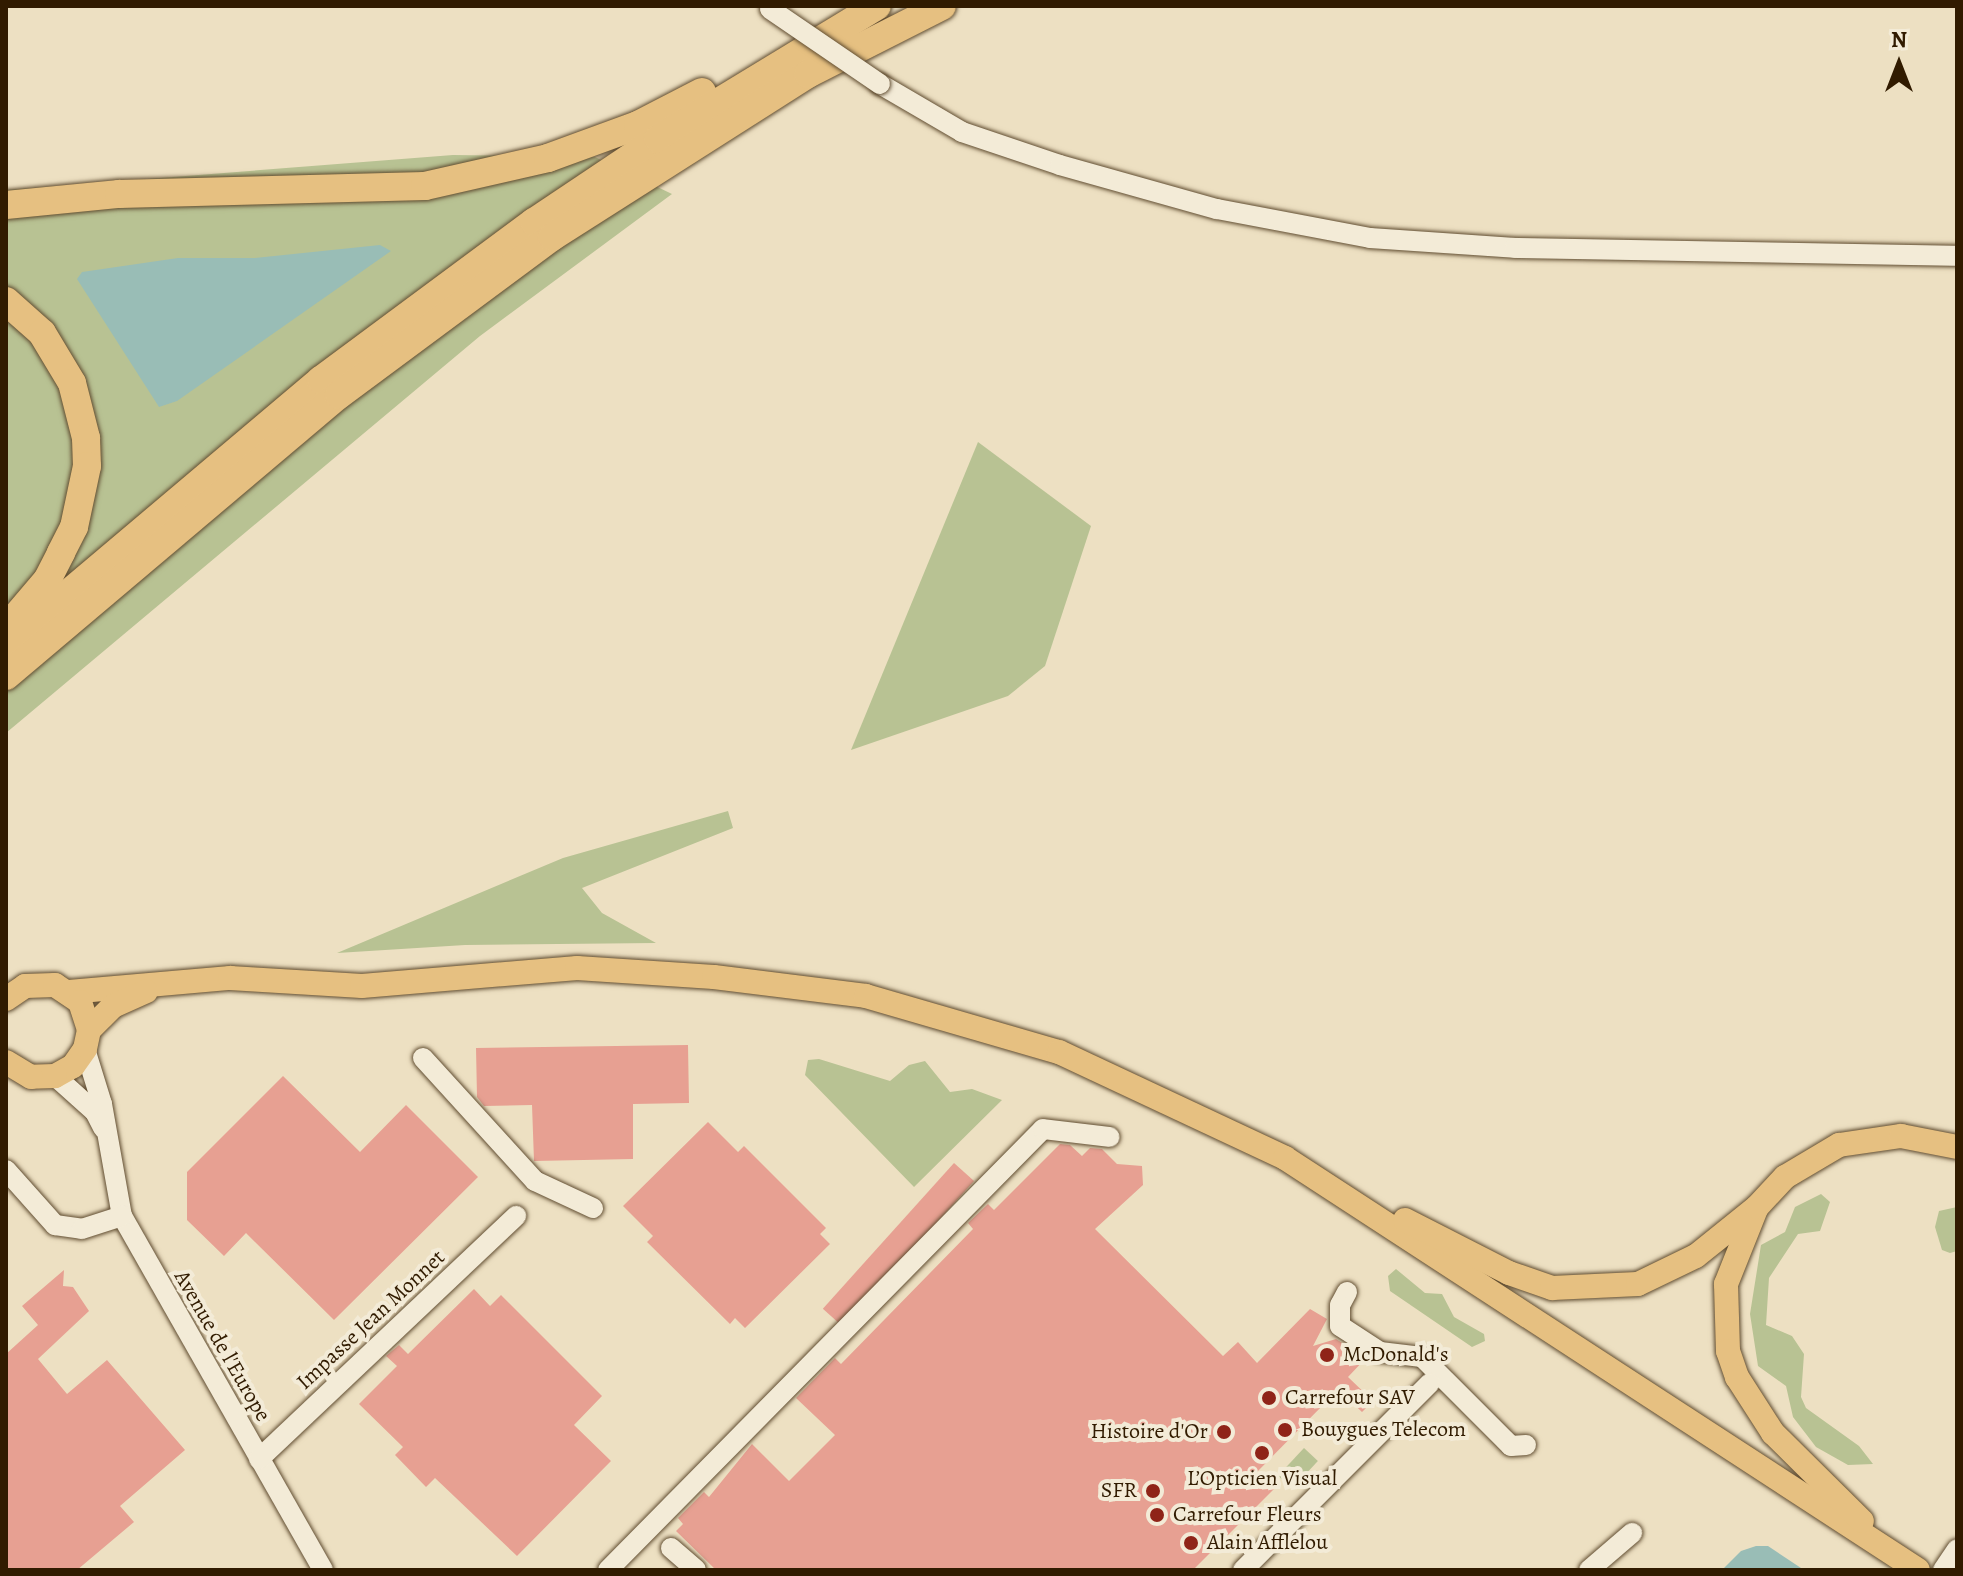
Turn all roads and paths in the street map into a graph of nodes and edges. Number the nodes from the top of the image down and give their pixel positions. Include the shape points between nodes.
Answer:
1 (866, 6) edge
2 (877, 6) edge
3 (942, 6) edge
4 (768, 8) edge
5 (6, 205) edge
6 (1957, 256) edge
7 (6, 301) edge
8 (6, 628) edge
9 (6, 646) edge
10 (6, 678) edge
11 (163, 983) junction
12 (69, 992) junction
13 (6, 999) edge
14 (87, 1040) junction
15 (423, 1058) dead end
16 (7, 1065) edge
17 (55, 1076) junction
18 (106, 1135) junction
19 (1110, 1137) dead end
20 (1957, 1147) edge
21 (1285, 1158) junction
22 (6, 1170) edge
23 (1757, 1207) junction
24 (593, 1208) dead end
25 (122, 1216) junction
26 (516, 1216) dead end
27 (1347, 1292) dead end
28 (1430, 1383) dead end
29 (1526, 1445) dead end
30 (259, 1459) junction
31 (1632, 1533) dead end
32 (671, 1548) dead end
33 (1957, 1549) edge
34 (1910, 1564) edge
35 (1603, 1565) edge
36 (323, 1570) edge
37 (608, 1570) edge
38 (696, 1570) edge
39 (1243, 1570) edge
40 (1943, 1570) edge

1 - 5 highway via 638,125 486,176 362,191 119,194
2 - 9 highway via 658,139 534,222 321,380
3 - 10 highway via 808,74 552,237 339,395
4 - 6 street, bridge via 962,132 1217,209 1370,238 1515,248
7 - 8 highway via 42,333 72,383 87,466 74,527 47,580
11 - 12 main road
11 - 14 main road via 113,1006
11 - 21 main road via 230,978 362,986 577,968 714,977 866,996 1059,1052
12 - 13 main road via 40,983
12 - 14 main road via 80,1002
14 - 17 main road via 73,1066
14 - 18 street, Avenue de l'Europe
15 - 24 street via 535,1181
16 - 17 main road via 31,1077
17 - 18 street via 95,1112
18 - 25 street, Avenue de l'Europe
19 - 37 street via 1043,1129
20 - 23 main road via 1901,1136 1839,1145 1785,1177
21 - 23 main road via 1509,1273 1552,1288 1638,1284 1671,1273
21 - 34 main road
22 - 25 street via 55,1225 69,1229
23 - 34 main road via 1726,1284 1724,1319 1737,1377 1773,1433
25 - 30 street, Avenue de l'Europe
26 - 30 street, Impasse Jean Monnet
27 - 29 street via 1340,1305 1340,1326 1380,1352 1422,1357 1511,1446
28 - 39 street
30 - 36 street, Avenue de l'Europe
31 - 35 street
32 - 38 street
33 - 40 street

